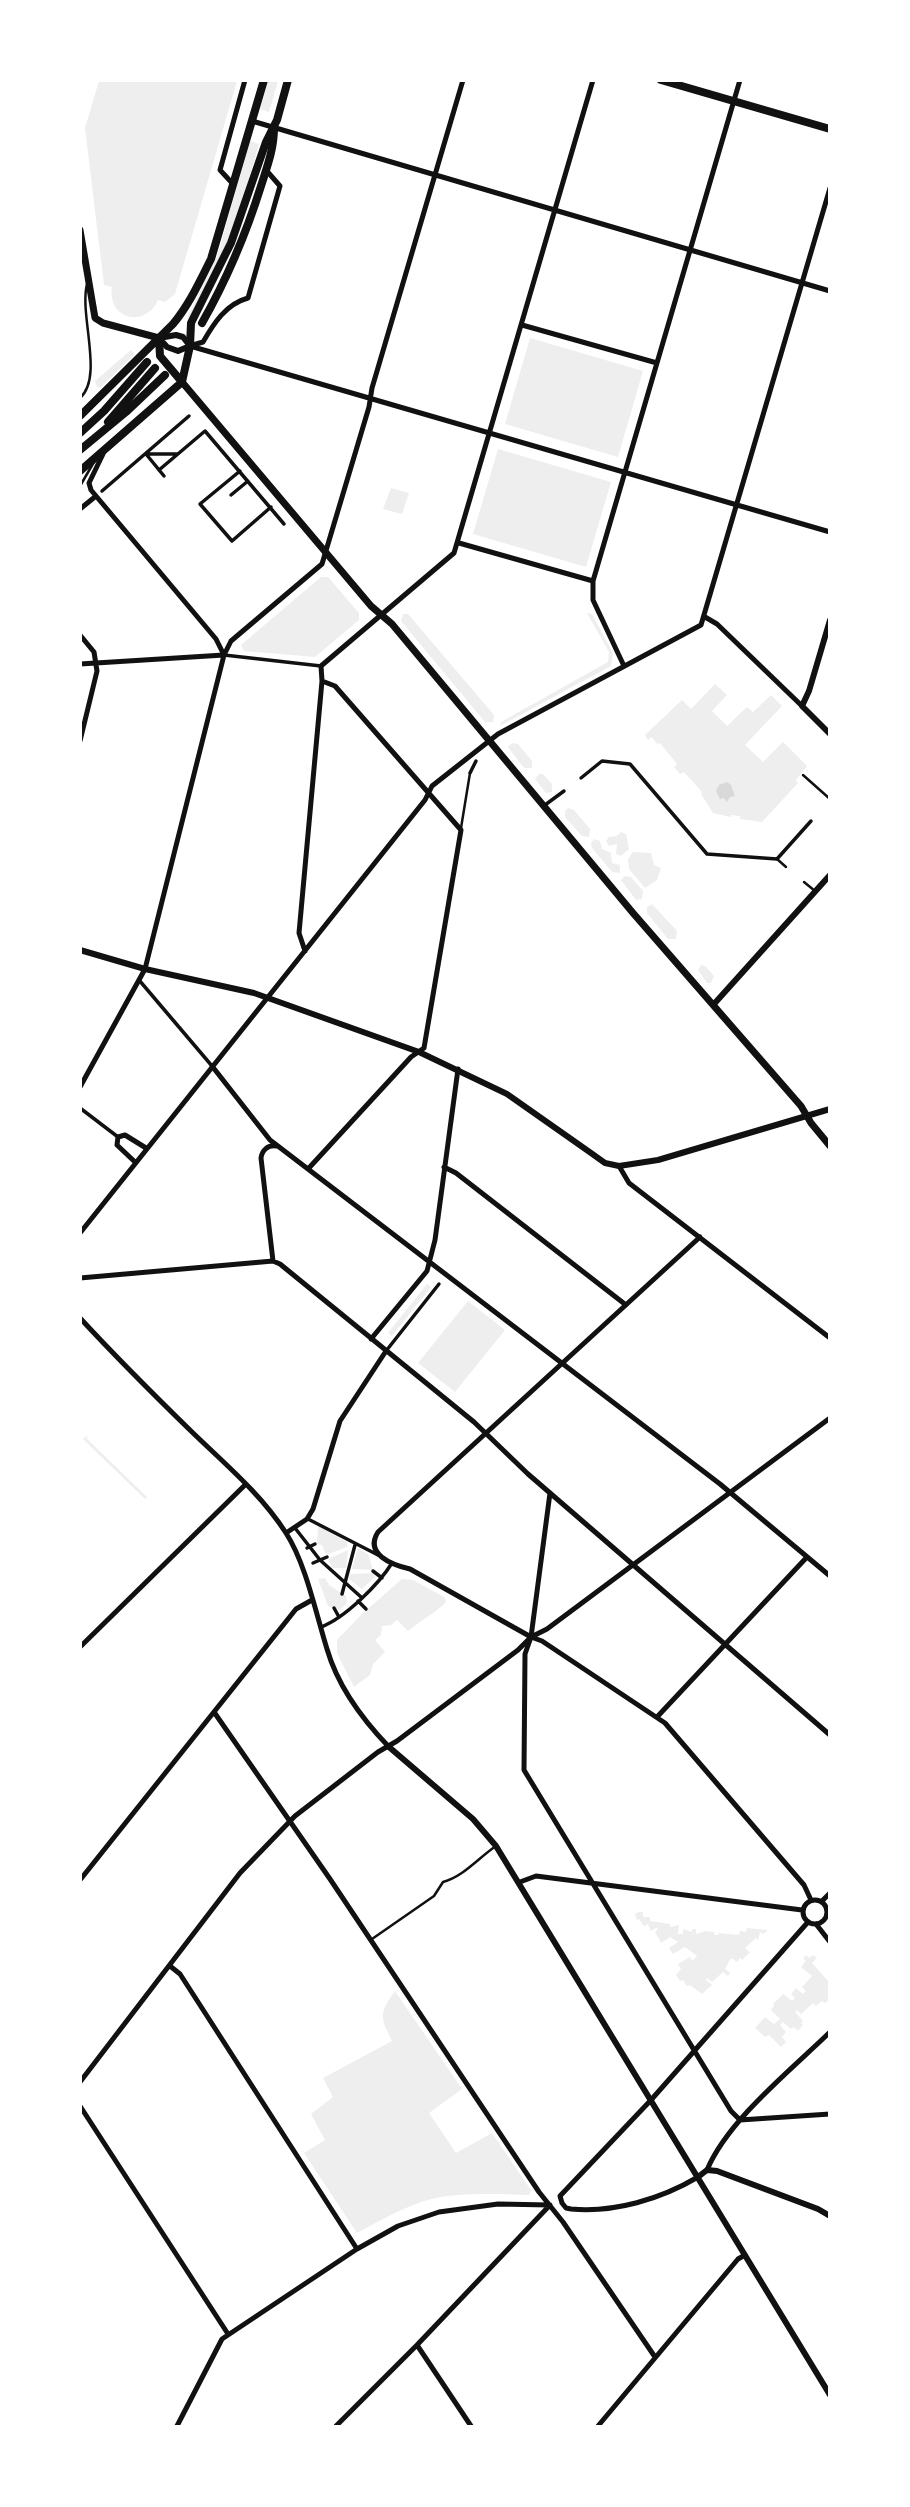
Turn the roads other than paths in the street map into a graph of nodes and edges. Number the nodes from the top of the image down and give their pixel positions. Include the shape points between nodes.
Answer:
1 (244, 80) edge
2 (264, 80) edge
3 (288, 80) edge
4 (463, 80) edge
5 (593, 80) edge
6 (661, 80) edge
7 (740, 80) edge
8 (734, 101) junction
9 (253, 121) junction
10 (274, 128) junction
11 (830, 129) edge
12 (266, 169) junction
13 (435, 176) junction
14 (234, 185) junction
15 (830, 188) edge
16 (555, 211) junction
17 (80, 230) edge
18 (690, 250) junction
19 (84, 282) edge
20 (802, 283) junction
21 (830, 291) edge
22 (202, 323) dead end
23 (522, 325) junction
24 (159, 338) junction
25 (190, 346) junction
26 (147, 362) dead end
27 (657, 363) junction
28 (155, 368) dead end
29 (165, 375) dead end
30 (183, 382) junction
31 (80, 398) edge
32 (371, 398) junction
33 (80, 416) edge
34 (189, 416) dead end
35 (80, 433) edge
36 (491, 433) junction
37 (94, 438) junction
38 (80, 450) edge
39 (104, 450) junction
40 (146, 454) junction
41 (179, 454) junction
42 (95, 459) junction
43 (159, 470) junction
44 (80, 471) edge
45 (240, 471) junction
46 (625, 473) junction
47 (164, 476) dead end
48 (248, 481) junction
49 (80, 486) edge
50 (102, 491) dead end
51 (231, 495) dead end
52 (96, 496) junction
53 (737, 505) junction
54 (271, 508) junction
55 (80, 509) edge
56 (284, 524) dead end
57 (830, 532) edge
58 (459, 542) junction
59 (326, 551) junction
60 (593, 581) junction
61 (381, 614) junction
62 (705, 617) junction
63 (830, 620) edge
64 (80, 635) edge
65 (224, 655) junction
66 (96, 663) junction
67 (80, 664) edge
68 (321, 666) junction
69 (624, 666) junction
70 (323, 681) junction
71 (802, 706) junction
72 (830, 734) edge
73 (490, 740) junction
74 (80, 741) edge
75 (476, 761) dead end
76 (470, 773) joint
77 (803, 775) dead end
78 (581, 778) dead end
79 (564, 791) dead end
80 (428, 794) junction
81 (830, 800) edge
82 (544, 806) junction
83 (811, 821) dead end
84 (461, 830) junction
85 (777, 859) junction
86 (786, 867) dead end
87 (830, 875) edge
88 (804, 882) dead end
89 (815, 892) junction
90 (80, 950) edge
91 (305, 951) junction
92 (145, 969) junction
93 (139, 980) junction
94 (268, 998) junction
95 (714, 1004) junction
96 (419, 1052) junction
97 (212, 1066) junction
98 (458, 1069) junction
99 (80, 1087) edge
100 (80, 1108) edge
101 (830, 1109) edge
102 (807, 1115) junction
103 (118, 1137) junction
104 (830, 1146) edge
105 (279, 1147) junction
106 (146, 1148) junction
107 (135, 1162) junction
108 (619, 1166) junction
109 (444, 1167) junction
110 (308, 1169) junction
111 (80, 1233) edge
112 (700, 1237) junction
113 (273, 1261) junction
114 (429, 1262) junction
115 (80, 1278) edge
116 (439, 1284) dead end
117 (626, 1305) junction
118 (80, 1318) edge
119 (830, 1338) edge
120 (371, 1339) junction
121 (386, 1351) junction
122 (562, 1365) junction
123 (830, 1418) edge
124 (486, 1434) junction
125 (246, 1484) junction
126 (550, 1493) junction
127 (729, 1493) junction
128 (307, 1519) junction
129 (295, 1528) junction
130 (286, 1533) junction
131 (315, 1544) dead end
132 (355, 1545) junction
133 (308, 1547) junction
134 (347, 1549) dead end
135 (378, 1555) junction
136 (327, 1557) dead end
137 (807, 1557) junction
138 (320, 1560) junction
139 (313, 1563) dead end
140 (392, 1563) junction
141 (634, 1564) junction
142 (373, 1571) dead end
143 (830, 1576) edge
144 (382, 1578) junction
145 (345, 1583) junction
146 (342, 1594) dead end
147 (359, 1599) junction
148 (312, 1600) junction
149 (334, 1608) dead end
150 (366, 1609) dead end
151 (340, 1617) junction
152 (321, 1627) junction
153 (531, 1637) junction
154 (725, 1644) junction
155 (80, 1647) edge
156 (214, 1712) junction
157 (657, 1717) junction
158 (830, 1735) edge
159 (389, 1747) junction
160 (289, 1821) junction
161 (496, 1846) junction
162 (80, 1880) edge
163 (520, 1882) junction
164 (592, 1883) junction
165 (830, 1893) edge
166 (811, 1900) junction
167 (822, 1901) junction
168 (803, 1910) junction
169 (828, 1913) edge
170 (808, 1922) junction
171 (816, 1924) junction
172 (369, 1940) junction
173 (830, 1942) edge
174 (170, 1966) junction
175 (830, 2032) edge
176 (695, 2050) junction
177 (80, 2082) edge
178 (651, 2101) junction
179 (80, 2106) edge
180 (830, 2114) edge
181 (740, 2120) junction
182 (708, 2170) junction
183 (698, 2177) junction
184 (550, 2206) junction
185 (830, 2216) edge
186 (357, 2249) junction
187 (745, 2255) junction
188 (228, 2334) junction
189 (417, 2345) junction
190 (655, 2357) junction
191 (830, 2395) edge
192 (177, 2427) edge
193 (336, 2427) edge
194 (471, 2427) edge
195 (598, 2427) edge

1 - 14 street via 220,170
2 - 9 main road
3 - 10 main road
4 - 13 street
5 - 16 street
6 - 8 main road
7 - 8 street
8 - 11 main road
8 - 18 street
9 - 10 street
9 - 14 main road
10 - 12 main road
10 - 13 street
10 - 25 main road via 231,243 191,323
12 - 22 main road via 233,262
12 - 25 street via 280,186 248,298 221,314 203,342
13 - 16 street
13 - 32 street
14 - 24 main road via 201,279 184,309
15 - 20 street
16 - 18 street
16 - 23 street
17 - 19 main road
18 - 20 street
18 - 27 street
19 - 24 main road via 98,321
19 - 31 lane via 91,370 88,392
20 - 21 street
20 - 53 street
23 - 27 street
23 - 36 street
24 - 25 street via 176,335
24 - 25 street via 178,351
24 - 30 main road via 160,356
24 - 33 main road
25 - 30 main road
25 - 32 street
26 - 35 main road
27 - 46 street
28 - 37 main road
29 - 37 main road
30 - 39 main road
30 - 59 main road
32 - 36 street
32 - 59 street
34 - 40 street
36 - 46 street
36 - 58 street
37 - 38 main road
39 - 42 main road
39 - 52 street via 89,483
40 - 41 street
40 - 43 street
40 - 50 street
41 - 43 street
41 - 45 street via 205,431
42 - 44 main road
42 - 49 lane
43 - 47 street
45 - 48 street
45 - 54 street via 200,504 232,541
46 - 53 street
46 - 60 street
48 - 51 street
48 - 54 street
52 - 55 street
52 - 65 street via 216,639
53 - 57 street
53 - 62 street
54 - 56 street
58 - 60 street
58 - 61 street via 454,553
59 - 61 main road
59 - 65 street via 321,564 231,641
60 - 69 street via 593,600
61 - 68 street
61 - 73 main road
62 - 69 street via 700,627
62 - 71 street
63 - 71 street
64 - 66 street via 94,652
65 - 66 street
65 - 68 street
65 - 92 street
66 - 67 street
66 - 74 street
68 - 70 street
69 - 73 street
70 - 80 street via 335,686
70 - 91 street via 299,933
71 - 72 street
73 - 80 street
73 - 82 main road
75 - 76 street
76 - 84 lane
77 - 81 lane
78 - 85 street via 602,761 630,764 707,854
79 - 82 street
80 - 84 street
80 - 91 street
82 - 95 main road
83 - 85 street
84 - 96 street via 426,1041
85 - 86 lane
87 - 89 street
88 - 89 lane
89 - 95 street
90 - 92 street
91 - 94 street
92 - 93 street
92 - 94 street
93 - 97 street
93 - 99 street
94 - 96 street
94 - 97 street
95 - 102 main road
96 - 98 street
96 - 110 street
97 - 105 street
97 - 106 street
98 - 108 street via 525,1104 605,1163
98 - 109 street
100 - 103 street
101 - 102 street
102 - 104 main road
102 - 108 street via 658,1160
103 - 106 street via 125,1135
103 - 107 street via 117,1145
105 - 110 street
105 - 113 street via 269,1146 261,1158
106 - 107 street
107 - 111 street
108 - 112 street via 629,1183
109 - 114 street
109 - 117 street
110 - 114 street
112 - 117 street
112 - 119 street
113 - 115 street
113 - 120 street
114 - 120 street
114 - 122 street
116 - 121 street
117 - 122 street
118 - 125 street
120 - 121 street
121 - 124 street
121 - 128 street via 340,1421
122 - 124 street
122 - 127 street
123 - 127 street
124 - 126 street
124 - 135 street via 378,1532 373,1548
125 - 130 street
125 - 155 street
126 - 141 street
126 - 153 street
127 - 137 street
127 - 141 street
128 - 129 street
128 - 132 street
129 - 130 street
129 - 133 street
130 - 148 street
131 - 133 street
132 - 134 street
132 - 135 street
132 - 145 street
133 - 138 street
135 - 140 street
136 - 138 street
137 - 143 street
137 - 154 street
138 - 139 street
138 - 145 street
140 - 144 street
140 - 153 street
141 - 153 street
141 - 154 street
142 - 144 street
144 - 147 street
145 - 146 street
145 - 147 street
147 - 150 street
147 - 151 street
148 - 152 street
148 - 156 street via 296,1609
149 - 151 street
151 - 152 street
152 - 159 street via 342,1686
153 - 157 street
153 - 159 street
153 - 164 street via 525,1654 524,1770
154 - 157 street
154 - 158 street
156 - 160 street
156 - 162 street
157 - 166 street via 804,1885
159 - 160 street
159 - 161 street via 482,1828
160 - 172 street
160 - 174 street via 240,1873
161 - 163 street
161 - 172 lane
163 - 164 street via 536,1876
163 - 178 street
164 - 168 street
164 - 176 street
165 - 167 street
166 - 167 street
166 - 168 street
167 - 169 street
168 - 170 street
169 - 171 street
170 - 171 street
170 - 176 street
171 - 173 street
172 - 184 street
174 - 177 street
174 - 186 street via 180,1974
175 - 181 street
176 - 178 street
176 - 181 street
178 - 183 street
178 - 183 street via 560,2196 562,2203 566,2208 601,2209 631,2204
179 - 188 street
180 - 181 street
181 - 182 street
182 - 183 street
182 - 185 street
183 - 187 street
184 - 186 street via 498,2204 439,2212 398,2226
184 - 189 street
184 - 190 street
186 - 188 street
187 - 190 street
187 - 191 street
188 - 192 street
189 - 193 street
189 - 194 street
190 - 195 street

